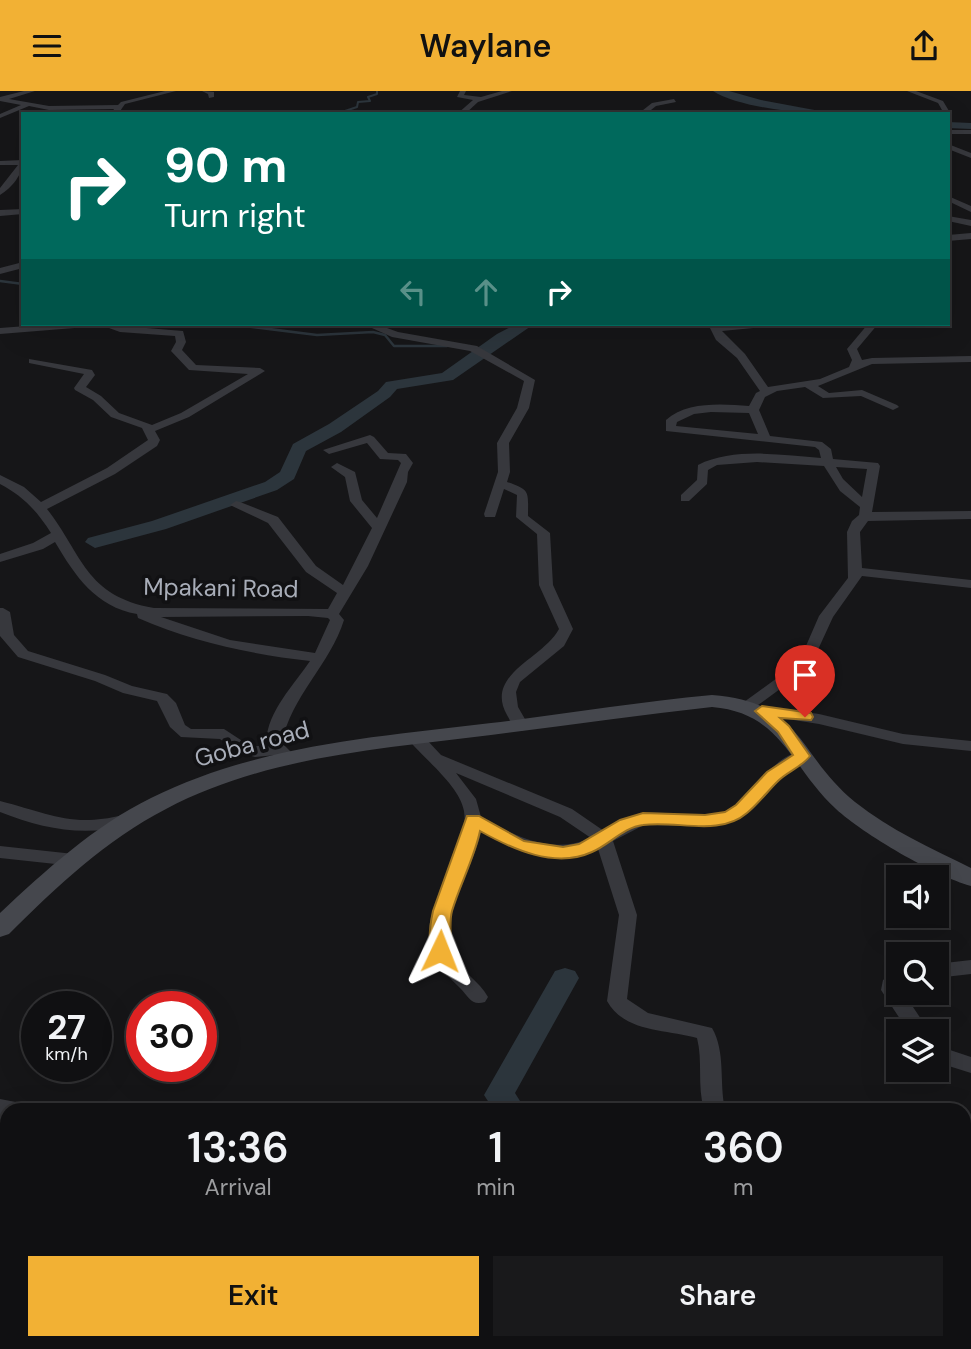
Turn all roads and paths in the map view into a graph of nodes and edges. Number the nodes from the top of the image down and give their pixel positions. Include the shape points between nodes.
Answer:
1 (32, 91) edge
2 (137, 91) edge
3 (173, 91) edge
4 (463, 91) edge
5 (509, 91) edge
6 (910, 91) edge
7 (150, 96) junction
8 (0, 99) edge
9 (480, 99) junction
10 (674, 101) dead end
11 (27, 105) junction
12 (116, 111) edge
13 (465, 112) edge
14 (644, 112) edge
15 (946, 112) edge
16 (1, 116) edge
17 (950, 132) edge
18 (971, 132) edge
19 (950, 147) edge
20 (971, 156) edge
21 (21, 162) edge
22 (0, 163) edge
23 (21, 165) edge
24 (21, 187) edge
25 (3, 190) edge
26 (950, 199) edge
27 (971, 209) edge
28 (21, 211) edge
29 (0, 213) edge
30 (950, 218) edge
31 (971, 223) edge
32 (971, 236) edge
33 (950, 238) edge
34 (21, 266) edge
35 (0, 271) edge
36 (62, 326) edge
37 (110, 326) edge
38 (373, 326) edge
39 (713, 326) edge
40 (871, 326) edge
41 (0, 331) edge
42 (971, 359) edge
43 (33, 361) dead end
44 (856, 365) junction
45 (807, 384) junction
46 (765, 390) junction
47 (893, 407) dead end
48 (753, 410) junction
49 (151, 429) junction
50 (766, 439) junction
51 (329, 450) dead end
52 (827, 464) junction
53 (337, 467) dead end
54 (0, 479) edge
55 (502, 484) junction
56 (685, 498) dead end
57 (236, 505) dead end
58 (42, 506) junction
59 (865, 510) junction
60 (490, 514) dead end
61 (971, 515) edge
62 (379, 528) junction
63 (59, 534) junction
64 (0, 558) edge
65 (857, 571) junction
66 (971, 584) edge
67 (345, 593) junction
68 (132, 610) junction
69 (3, 612) dead end
70 (332, 614) junction
71 (320, 658) junction
72 (755, 708) junction
73 (521, 726) junction
74 (416, 739) junction
75 (971, 746) edge
76 (283, 753) junction
77 (802, 756) junction
78 (435, 758) junction
79 (0, 806) edge
80 (132, 818) junction
81 (473, 820) junction
82 (604, 839) junction
83 (0, 852) edge
84 (74, 860) junction
85 (971, 878) edge
86 (0, 928) edge
87 (971, 967) edge
88 (949, 970) edge
89 (478, 997) dead end
90 (949, 1058) edge
91 (971, 1065) edge
92 (714, 1103) edge

1 - 8 street
2 - 7 street
3 - 7 street
4 - 9 street via 459,96
5 - 9 street
6 - 15 street via 941,102
7 - 12 street via 123,103
8 - 11 street
9 - 13 street
10 - 14 street via 654,104
11 - 12 street
11 - 16 street
17 - 18 street
19 - 20 street
21 - 22 street
23 - 25 street
24 - 25 street
26 - 27 street
28 - 29 street
30 - 31 street
32 - 33 street
34 - 35 street
36 - 41 street
37 - 49 street via 179,333 176,351 192,368 260,371 185,415
38 - 55 street via 396,335 473,348 531,383 503,443
39 - 46 street
40 - 44 street via 852,349
42 - 44 street
43 - 49 street via 88,372 79,388 115,415
44 - 45 street via 843,375
45 - 46 street
45 - 47 street via 827,396 862,393
46 - 48 street
48 - 50 street
48 - 50 street via 705,409 680,415 672,420 670,429
49 - 58 street via 155,440 145,449
50 - 52 street via 818,444 825,449
51 - 62 street via 370,439 384,456 407,460
52 - 56 street via 750,458 713,461 702,468 703,481
52 - 59 street
52 - 59 street via 874,466
53 - 62 street via 351,475 356,501
54 - 58 street, Mpakani Road
55 - 60 street
55 - 73 street via 523,494 522,517 543,533 547,585 566,629 547,654 513,678 510,711
57 - 67 street via 273,520 311,569
58 - 63 street, Mpakani Road
59 - 61 street
59 - 65 street via 854,533 852,555
62 - 67 street
63 - 64 street
63 - 68 street, Mpakani Road via 71,560 94,588
65 - 66 street
65 - 72 street via 817,632 804,664
67 - 70 street
68 - 70 street, Mpakani Road
68 - 71 street via 219,642
69 - 76 street via 2,626 23,654 162,697 178,727 187,734 224,734 244,750
70 - 71 street, Mpakani Road via 337,620 334,633
71 - 76 street, Mpakani Road via 280,717 274,744
72 - 73 street, Goba road via 712,701
72 - 75 street via 903,739
72 - 77 street via 783,729
73 - 74 street, Goba road
74 - 76 street, Goba road
74 - 78 street
76 - 80 street, Goba road via 187,789
77 - 82 street via 773,775 730,817 643,819
77 - 85 street via 845,806
78 - 81 street via 467,797
78 - 82 street via 566,813
79 - 80 street via 37,819 90,828
80 - 84 street, Goba road
81 - 82 street via 520,846 541,851 563,853
81 - 89 street via 443,911 439,940 445,960
82 - 92 street via 628,915 617,1000 635,1018 680,1024 705,1033
83 - 84 street
84 - 86 street, Goba road
87 - 88 street
90 - 91 street

